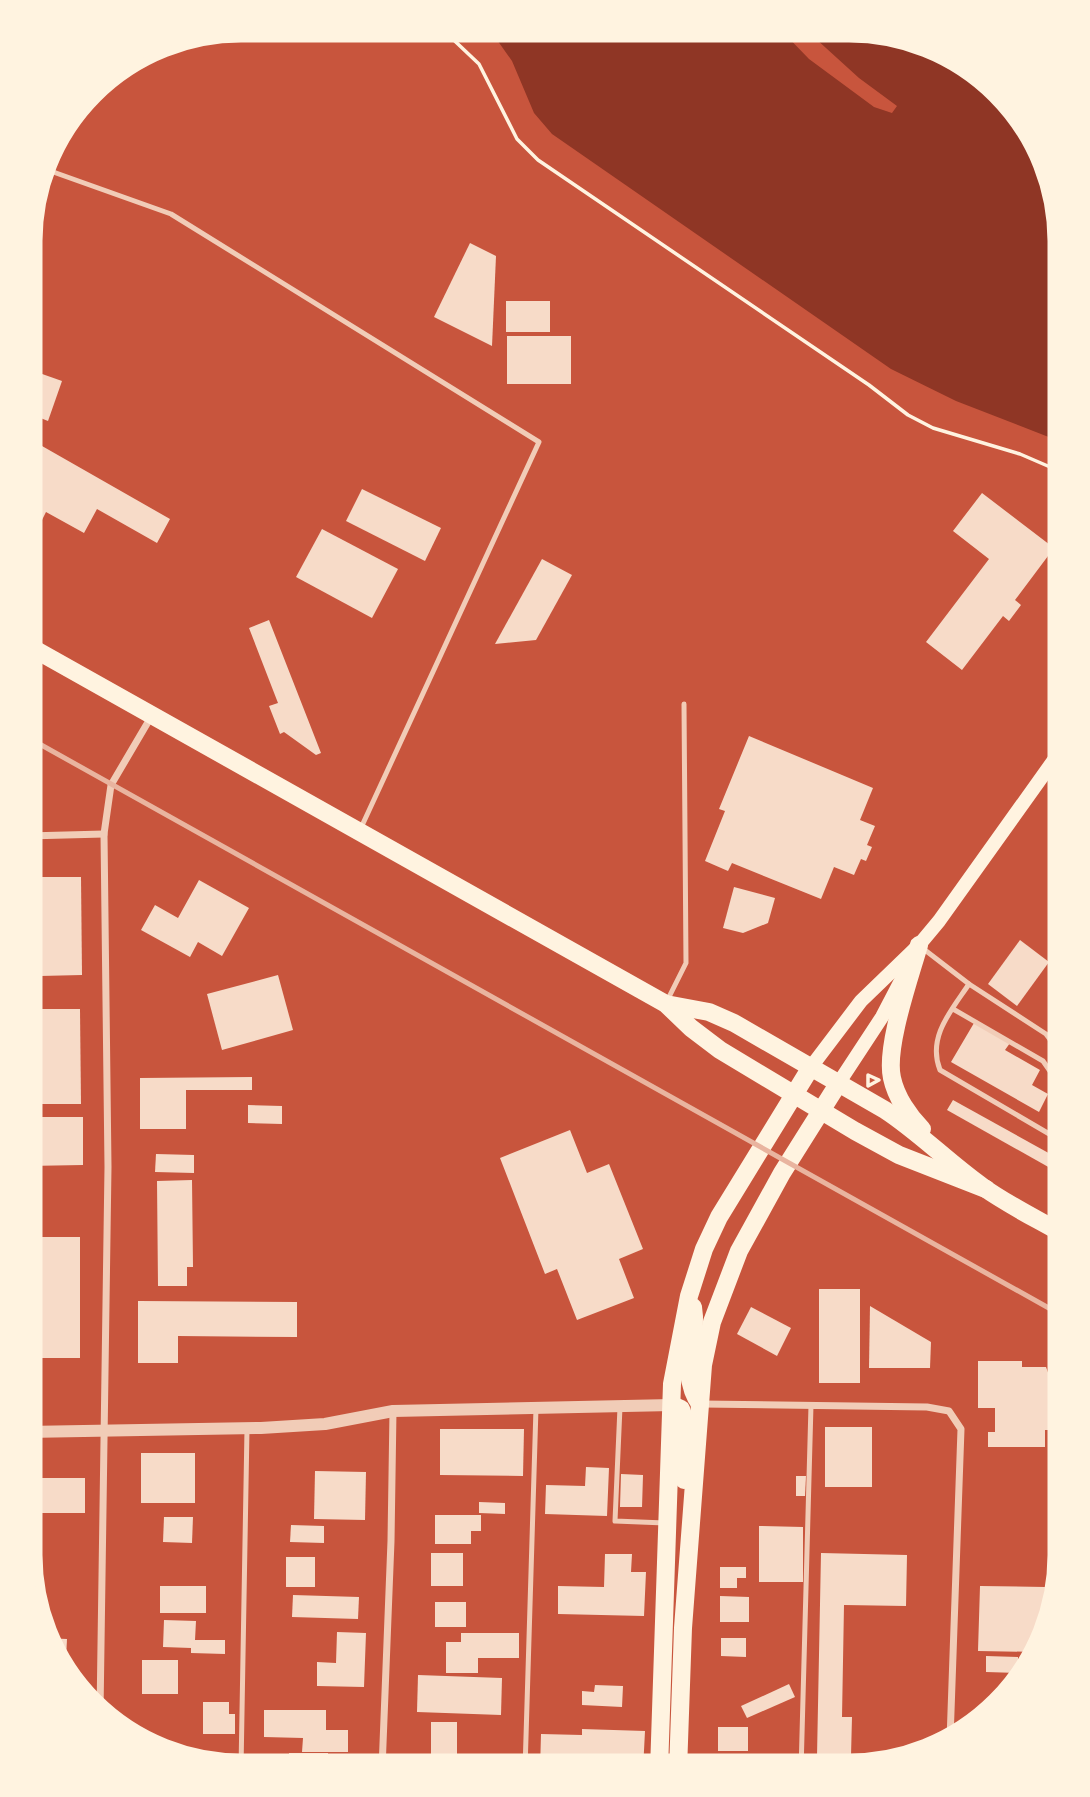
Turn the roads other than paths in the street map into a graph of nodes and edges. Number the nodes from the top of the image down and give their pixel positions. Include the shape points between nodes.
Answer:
1 (51, 172) edge
2 (39, 652) edge
3 (684, 704) dead end
4 (152, 715) junction
5 (1052, 763) edge
6 (359, 831) junction
7 (104, 834) junction
8 (39, 836) edge
9 (919, 945) junction
10 (969, 985) junction
11 (666, 1004) junction
12 (953, 1009) junction
13 (1051, 1040) edge
14 (811, 1068) junction
15 (1051, 1073) edge
16 (838, 1084) junction
17 (794, 1095) junction
18 (821, 1111) junction
19 (1051, 1135) edge
20 (986, 1189) junction
21 (1051, 1227) edge
22 (691, 1290) junction
23 (700, 1404) junction
24 (672, 1405) junction
25 (811, 1405) junction
26 (620, 1407) junction
27 (536, 1408) junction
28 (393, 1411) junction
29 (247, 1428) junction
30 (105, 1431) junction
31 (39, 1432) edge
32 (668, 1523) junction
33 (689, 1563) junction
34 (100, 1701) edge
35 (950, 1731) edge
36 (241, 1758) edge
37 (382, 1758) edge
38 (525, 1758) edge
39 (659, 1758) edge
40 (678, 1758) edge
41 (801, 1758) edge

1 - 6 lane via 170,214 540,442
2 - 4 main road
3 - 11 lane via 686,963
4 - 6 main road
4 - 7 street via 111,785
5 - 9 main road
6 - 11 main road
7 - 8 street
7 - 30 street
9 - 10 lane
9 - 14 main road via 861,1001
9 - 16 main road via 882,1017
9 - 20 main road via 897,1026 891,1076 915,1122
10 - 12 lane
10 - 13 lane
11 - 14 main road via 709,1012 734,1023
11 - 17 main road via 720,1050
12 - 15 lane via 1044,1061
12 - 19 lane via 937,1037 940,1070
14 - 16 main road
14 - 17 main road
16 - 18 main road
16 - 20 main road via 908,1125
17 - 18 main road
17 - 22 main road via 719,1217
18 - 20 main road via 899,1155
18 - 23 main road via 739,1251 712,1322
20 - 21 main road
22 - 23 main road via 695,1321 688,1377
22 - 24 main road
23 - 25 street
23 - 33 main road
24 - 26 street
24 - 32 main road
24 - 33 main road via 681,1409 684,1418 683,1536
25 - 35 street via 927,1407 949,1411 961,1429
25 - 41 lane
26 - 27 street
26 - 32 lane via 615,1521
27 - 28 street
27 - 38 lane
28 - 29 street via 325,1424
28 - 37 street
29 - 30 street
29 - 36 lane
30 - 31 street
30 - 34 street
32 - 39 main road
33 - 40 main road

